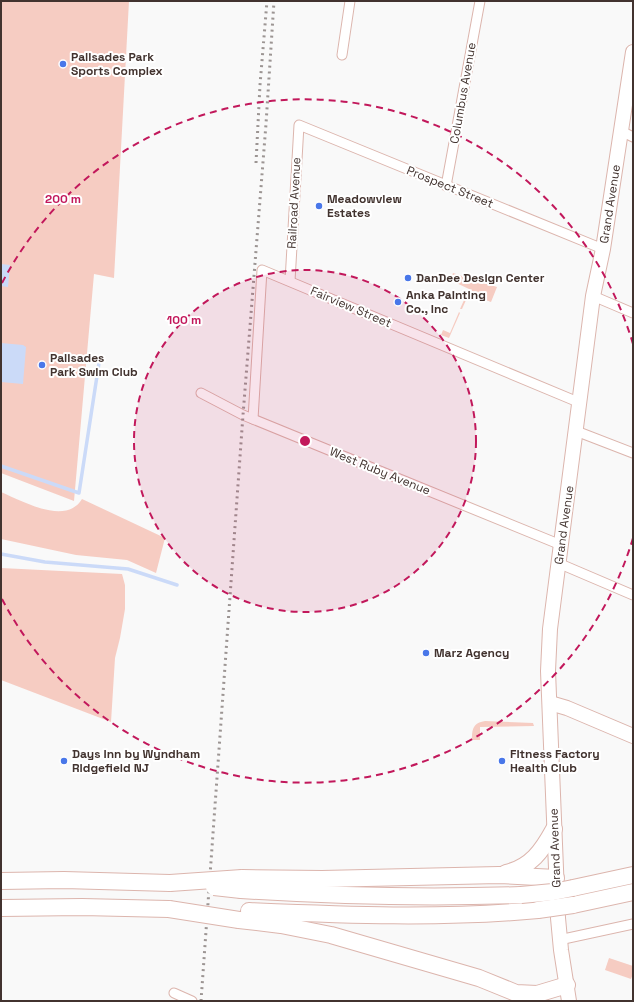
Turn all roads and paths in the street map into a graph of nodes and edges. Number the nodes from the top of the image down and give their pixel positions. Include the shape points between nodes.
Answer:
1 (350, 1) edge
2 (480, 1) edge
3 (633, 52) edge
4 (342, 55) dead end
5 (299, 124) joint
6 (627, 134) edge
7 (446, 186) junction
8 (603, 249) junction
9 (290, 281) junction
10 (593, 296) junction
11 (633, 313) edge
12 (201, 393) dead end
13 (578, 402) junction
14 (253, 419) junction
15 (576, 431) junction
16 (633, 453) edge
17 (561, 545) junction
18 (558, 563) junction
19 (633, 595) edge
20 (550, 703) junction
21 (633, 736) edge
22 (554, 829) junction
23 (499, 875) junction
24 (633, 875) edge
25 (556, 878) junction
26 (1, 882) edge
27 (241, 884) junction
28 (633, 892) edge
29 (1, 908) edge
30 (239, 915) junction
31 (633, 924) edge
32 (560, 940) junction
33 (444, 968) junction
34 (174, 993) dead end
35 (568, 993) edge
36 (192, 1001) edge
37 (518, 1001) edge

1 - 4 street
2 - 7 street, Columbus Avenue
3 - 6 main road, Grand Avenue
5 - 7 street, Prospect Street
5 - 9 street, Railroad Avenue
6 - 8 main road, Grand Avenue
7 - 8 street, Prospect Street
8 - 10 main road, Grand Avenue
9 - 13 street, Fairview Street
9 - 14 street, Fairview Street via 262,270
10 - 11 street
10 - 13 main road, Grand Avenue
12 - 14 street, West Ruby Avenue
13 - 15 main road, Grand Avenue
14 - 17 street, West Ruby Avenue
15 - 16 street
15 - 17 main road, Grand Avenue
17 - 18 main road, Grand Avenue
18 - 19 street
18 - 20 main road, Grand Avenue via 549,642
20 - 21 main road
20 - 22 main road, Grand Avenue
22 - 23 highway via 544,848 532,861 516,871
22 - 25 main road, Grand Avenue
23 - 25 highway
23 - 27 highway via 322,879
24 - 27 highway, bridge via 553,892 521,895 315,895
25 - 32 main road, Grand Avenue
26 - 27 highway, bridge via 64,880
28 - 30 highway, bridge via 574,905 500,913
29 - 30 highway, bridge via 82,906
30 - 33 highway via 317,931
31 - 32 street
32 - 35 main road, Grand Avenue
33 - 35 highway via 520,994
33 - 37 highway
34 - 36 street

